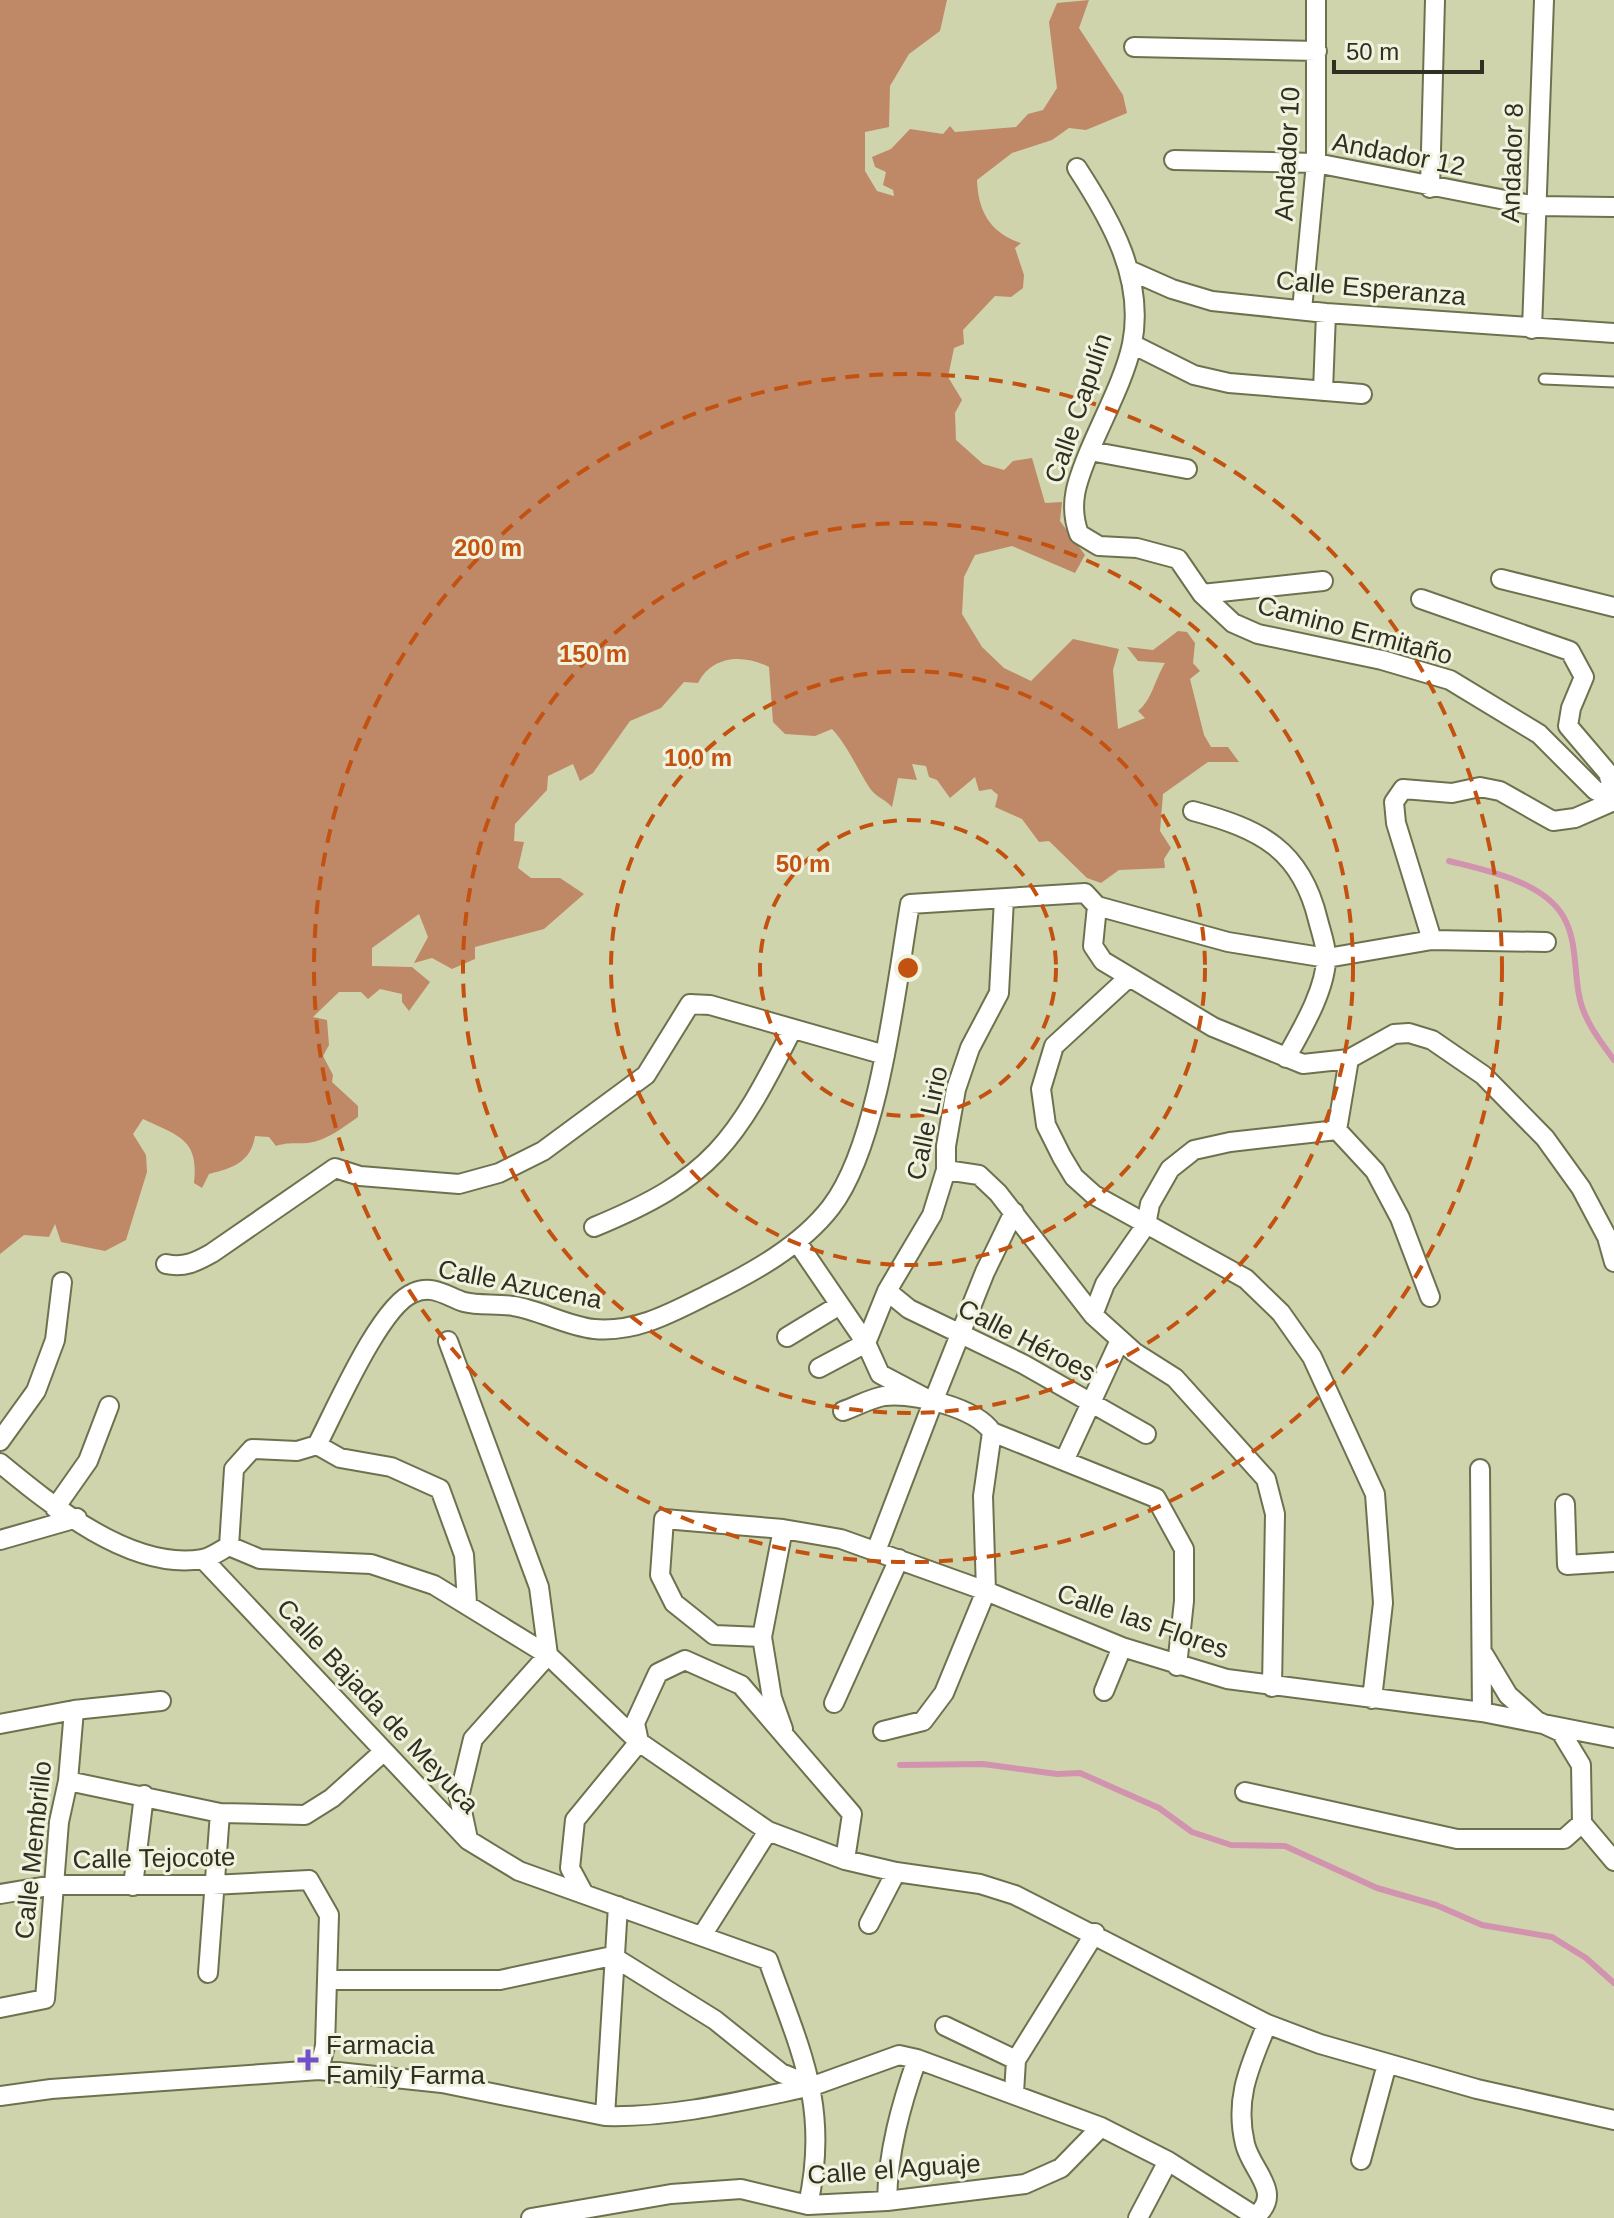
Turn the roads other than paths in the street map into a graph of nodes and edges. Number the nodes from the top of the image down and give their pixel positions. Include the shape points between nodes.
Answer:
1 (1316, 0) edge
2 (1435, 0) edge
3 (1544, 0) edge
4 (1134, 47) dead end
5 (1317, 51) junction
6 (1174, 160) dead end
7 (1316, 163) junction
8 (1077, 168) dead end
9 (1430, 188) junction
10 (1536, 206) junction
11 (1614, 207) edge
12 (1129, 270) junction
13 (1302, 310) junction
14 (1326, 313) junction
15 (1532, 329) junction
16 (1614, 333) edge
17 (1132, 344) junction
18 (1544, 379) dead end
19 (1614, 382) edge
20 (1323, 391) junction
21 (1362, 394) dead end
22 (1090, 451) junction
23 (1187, 469) dead end
24 (1079, 534) joint
25 (1501, 579) dead end
26 (1323, 581) dead end
27 (1202, 594) junction
28 (1421, 599) dead end
29 (1614, 607) edge
30 (1614, 798) edge
31 (1193, 811) dead end
32 (1004, 899) junction
33 (1097, 906) junction
34 (1432, 940) junction
35 (1546, 942) dead end
36 (1327, 958) junction
37 (1128, 978) junction
38 (792, 1030) junction
39 (885, 1055) junction
40 (1286, 1058) junction
41 (1349, 1059) junction
42 (1337, 1130) junction
43 (946, 1170) junction
44 (1014, 1212) junction
45 (1146, 1225) junction
46 (594, 1227) dead end
47 (797, 1242) junction
48 (1614, 1262) edge
49 (166, 1264) dead end
50 (62, 1282) dead end
51 (887, 1291) junction
52 (1430, 1297) dead end
53 (838, 1306) junction
54 (1093, 1315) junction
55 (960, 1335) junction
56 (787, 1337) dead end
57 (1120, 1340) junction
58 (448, 1341) dead end
59 (866, 1343) junction
60 (819, 1368) dead end
61 (1091, 1401) junction
62 (933, 1402) junction
63 (109, 1406) dead end
64 (843, 1411) dead end
65 (992, 1432) junction
66 (1146, 1434) dead end
67 (0, 1441) edge
68 (317, 1445) junction
69 (1065, 1459) junction
70 (0, 1463) edge
71 (1480, 1469) dead end
72 (1565, 1504) dead end
73 (55, 1508) junction
74 (77, 1518) junction
75 (783, 1529) junction
76 (0, 1540) edge
77 (229, 1546) junction
78 (876, 1551) junction
79 (203, 1559) junction
80 (899, 1559) junction
81 (1614, 1562) edge
82 (986, 1591) junction
83 (467, 1603) junction
84 (762, 1637) junction
85 (1122, 1647) junction
86 (548, 1655) junction
87 (1484, 1655) junction
88 (1177, 1666) junction
89 (1272, 1687) junction
90 (1104, 1691) dead end
91 (1372, 1699) junction
92 (161, 1701) dead end
93 (834, 1703) dead end
94 (74, 1710) junction
95 (1482, 1712) junction
96 (1537, 1721) junction
97 (0, 1724) edge
98 (883, 1731) dead end
99 (1614, 1738) edge
100 (786, 1739) junction
101 (639, 1742) junction
102 (382, 1753) junction
103 (68, 1781) junction
104 (1245, 1792) dead end
105 (144, 1795) junction
106 (220, 1813) junction
107 (1582, 1823) junction
108 (768, 1831) junction
109 (468, 1840) junction
110 (845, 1860) junction
111 (1614, 1861) edge
112 (896, 1872) junction
113 (54, 1885) junction
114 (212, 1885) junction
115 (133, 1886) junction
116 (0, 1894) edge
117 (584, 1894) junction
118 (618, 1906) junction
119 (869, 1924) dead end
120 (1095, 1933) junction
121 (703, 1934) junction
122 (612, 1956) junction
123 (208, 1973) dead end
124 (328, 1980) junction
125 (0, 2008) edge
126 (1267, 2024) junction
127 (945, 2026) dead end
128 (917, 2059) junction
129 (1016, 2060) junction
130 (1387, 2064) junction
131 (319, 2070) junction
132 (813, 2086) junction
133 (1014, 2093) junction
134 (0, 2096) edge
135 (605, 2116) junction
136 (1614, 2120) edge
137 (1101, 2127) junction
138 (1361, 2160) dead end
139 (1168, 2161) junction
140 (887, 2201) junction
141 (808, 2205) junction
142 (601, 2212) edge
143 (1257, 2217) edge
144 (531, 2218) edge
145 (1138, 2218) edge

1 - 5 street, Andador 10
2 - 9 street
3 - 10 street, Andador 8
4 - 5 street
5 - 7 street, Andador 10
6 - 7 street, Andador 12
7 - 9 street, Andador 12
7 - 13 street, Andador 10
8 - 12 street, Calle Capulín via 1113,224
9 - 10 street, Andador 12
10 - 11 street, Andador 12
10 - 15 street, Andador 8
12 - 13 street, Calle Esperanza via 1212,301
12 - 17 street, Calle Capulín
13 - 14 street, Calle Esperanza
14 - 15 street, Calle Esperanza
14 - 20 street
15 - 16 street, Calle Esperanza
17 - 20 street via 1194,375
17 - 22 street, Calle Capulín
18 - 19 lane
20 - 21 street
22 - 23 street
22 - 24 street, Calle Capulín via 1076,484 1072,514
24 - 27 street, Camino Ermitaño via 1099,546 1137,548 1178,559
25 - 29 street
26 - 27 street
27 - 30 street, Camino Ermitaño via 1233,623 1258,634 1450,680 1539,734 1595,790
28 - 30 street via 1570,651 1584,677 1568,726 1608,773
30 - 34 street via 1575,818 1553,821 1500,791 1403,789 1394,802 1396,823
31 - 36 street via 1256,834 1303,874
32 - 33 street via 1085,893
32 - 39 street, Calle Azucena via 910,904
32 - 43 street, Calle Lirio via 999,993 956,1089
33 - 36 street via 1228,942
33 - 37 street via 1093,946 1103,961
34 - 35 street
34 - 36 street
36 - 40 street via 1314,1007
37 - 40 street via 1213,1027
37 - 45 street via 1054,1046 1041,1089 1046,1125 1074,1177
38 - 39 street
38 - 46 street via 751,1110 700,1170 639,1208
38 - 49 street via 690,1004 646,1075 543,1151 499,1173 459,1184 360,1176 335,1168 212,1253 178,1267
39 - 47 street, Calle Azucena via 855,1167 831,1207
40 - 41 street via 1303,1064
41 - 42 street
41 - 48 street via 1394,1034 1409,1033 1432,1040 1483,1075 1545,1138 1581,1188
42 - 45 street via 1194,1150 1170,1169 1150,1204
42 - 52 street via 1375,1171 1400,1218
43 - 44 street via 979,1175
43 - 51 street, Calle Lirio via 932,1215
44 - 54 street
44 - 55 street
45 - 54 street via 1105,1284
45 - 91 street via 1246,1279 1281,1313 1312,1357 1339,1412 1375,1494 1383,1603
47 - 53 street
47 - 68 street, Calle Azucena via 703,1297 627,1328 594,1329 514,1306 465,1302 437,1289 412,1293 385,1316
50 - 67 street via 55,1340 36,1391
51 - 55 street, Calle Héroes via 909,1309
51 - 59 street, Calle Lirio
53 - 56 street
53 - 59 street
54 - 57 street
55 - 61 street, Calle Héroes
55 - 62 street
57 - 61 street
57 - 89 street via 1175,1378 1266,1479 1275,1514
58 - 86 street via 539,1587
59 - 60 street
59 - 62 street via 880,1374
61 - 66 street, Calle Héroes
61 - 69 street
62 - 64 street via 884,1396
62 - 65 street via 966,1409
62 - 78 street
63 - 73 street via 88,1461
65 - 69 street
65 - 82 street via 983,1496
68 - 77 street via 297,1451 252,1449 234,1469
68 - 83 street via 340,1458 391,1467 440,1489 464,1555
69 - 88 street via 1156,1498 1184,1549
70 - 73 street
71 - 87 street
72 - 81 street via 1567,1565
73 - 74 street
74 - 76 street
74 - 79 street via 142,1556
75 - 78 street, Calle las Flores
75 - 84 street
75 - 84 street, Calle las Flores via 664,1519 660,1575 674,1603 714,1635
77 - 79 street
77 - 83 street via 260,1559 371,1564 402,1572
78 - 80 street, Calle las Flores
79 - 102 street, Calle Bajada de Meyuca
80 - 82 street, Calle las Flores
80 - 93 street
82 - 85 street, Calle las Flores
82 - 98 street via 944,1693 923,1721
83 - 86 street
84 - 100 street via 772,1698
85 - 88 street, Calle las Flores
85 - 90 street
86 - 101 street
86 - 109 street via 473,1739 459,1797
87 - 95 street
87 - 96 street via 1508,1695
88 - 89 street, Calle las Flores
89 - 91 street, Calle las Flores
91 - 95 street, Calle las Flores
92 - 94 street
94 - 97 street
94 - 103 street, Calle Membrillo
95 - 96 street, Calle las Flores
96 - 99 street, Calle las Flores
96 - 107 street via 1561,1732 1581,1765
100 - 101 street via 741,1685 685,1660 658,1673 635,1723
100 - 110 street via 852,1814
101 - 108 street
101 - 117 street via 575,1820 570,1868
102 - 106 street via 305,1815
102 - 109 street, Calle Bajada de Meyuca
103 - 105 street
103 - 113 street, Calle Membrillo
104 - 107 street via 1457,1839 1564,1839
105 - 106 street
105 - 115 street
106 - 114 street
107 - 111 street
108 - 110 street
108 - 121 street
109 - 117 street, Calle Bajada de Meyuca via 519,1871
110 - 112 street
112 - 119 street
112 - 120 street via 980,1884
113 - 115 street, Calle Tejocote
113 - 116 street, Calle Tejocote
113 - 125 street, Calle Membrillo via 45,1999
114 - 115 street, Calle Tejocote
114 - 123 street
114 - 124 street, Calle Tejocote via 309,1880 329,1915
117 - 118 street, Calle Bajada de Meyuca
118 - 121 street, Calle Bajada de Meyuca
118 - 122 street
120 - 126 street
120 - 129 street
121 - 132 street, Calle Bajada de Meyuca via 768,1960
122 - 124 street via 500,1980
122 - 132 street via 715,2020 781,2073
122 - 135 street
124 - 131 street
126 - 130 street
126 - 143 street via 1238,2116 1247,2152 1269,2191
127 - 129 street
128 - 132 street via 899,2055
128 - 133 street
128 - 140 street via 901,2106
129 - 133 street
130 - 136 street
130 - 138 street
131 - 134 street
131 - 135 street via 442,2083
132 - 135 street via 679,2111
132 - 141 street, Calle Bajada de Meyuca via 818,2149
133 - 137 street
137 - 139 street
137 - 140 street, Calle el Aguaje via 1061,2168 1025,2184
139 - 143 street
139 - 145 street
140 - 141 street, Calle el Aguaje
141 - 142 street, Calle el Aguaje via 741,2189 671,2194
142 - 144 street, Calle el Aguaje

